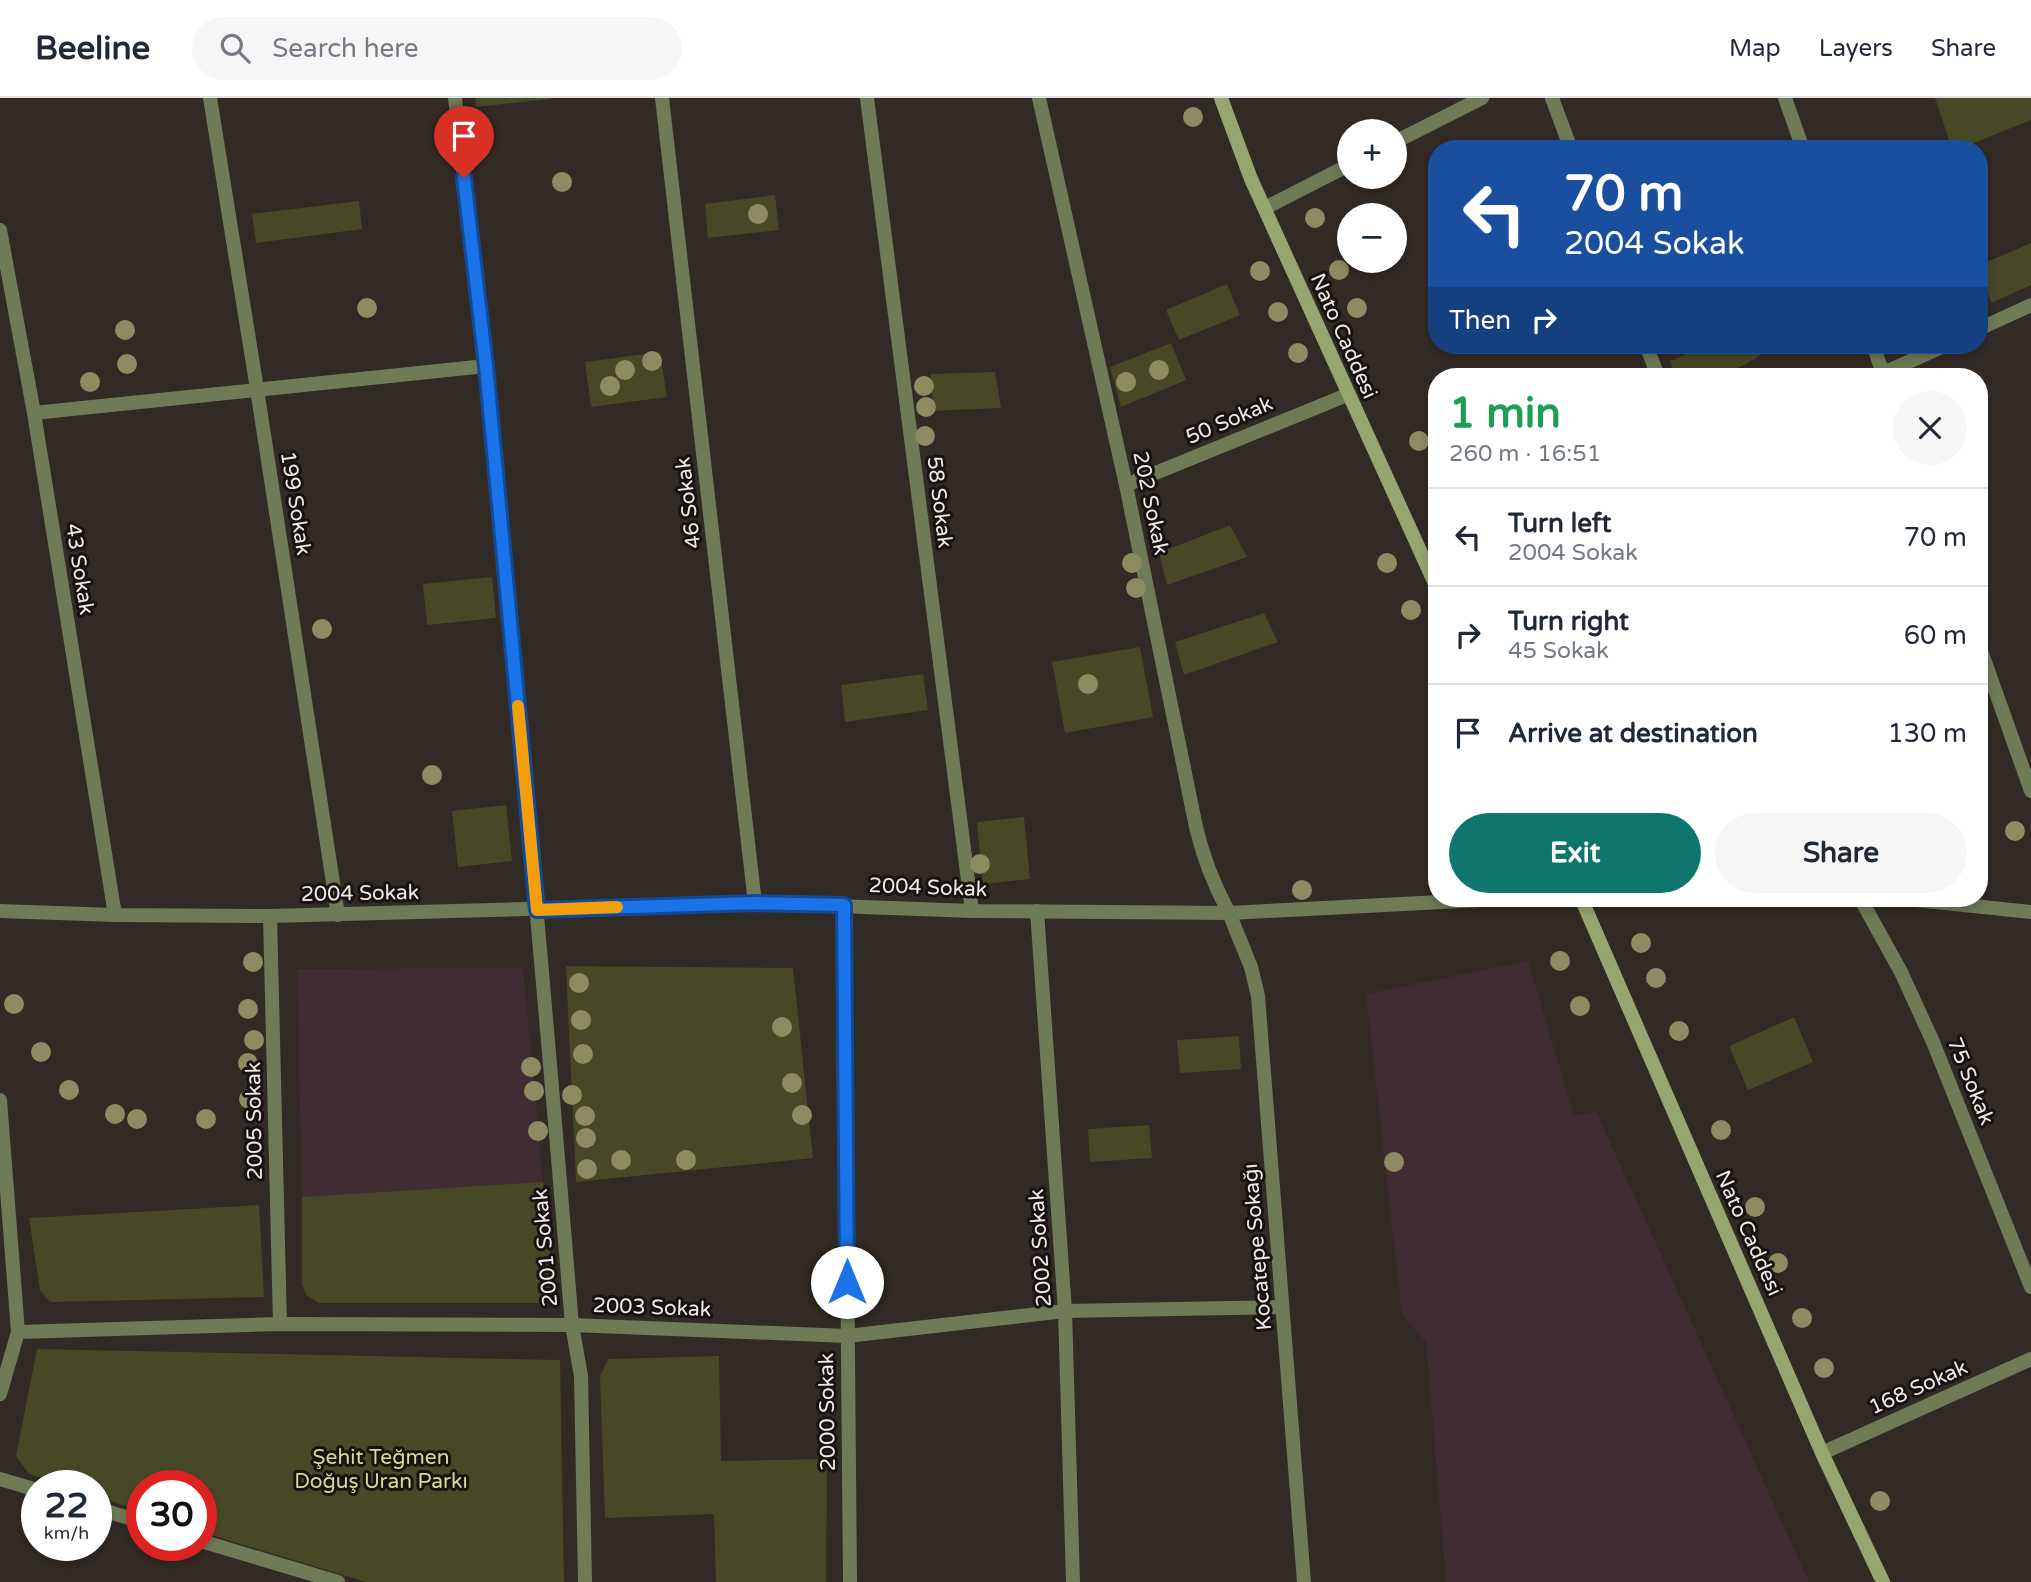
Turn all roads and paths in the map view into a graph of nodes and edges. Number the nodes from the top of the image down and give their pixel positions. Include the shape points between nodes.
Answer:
1 (209, 98) edge
2 (455, 98) edge
3 (662, 98) edge
4 (867, 98) edge
5 (1039, 98) edge
6 (1221, 98) edge
7 (1482, 98) edge
8 (1552, 98) edge
9 (1785, 98) edge
10 (1407, 136) edge
11 (1568, 140) edge
12 (1800, 140) edge
13 (1337, 171) edge
14 (1265, 208) junction
15 (0, 230) edge
16 (7, 303) edge
17 (2031, 305) edge
18 (1988, 325) edge
19 (1927, 354) edge
20 (486, 366) junction
21 (1897, 368) edge
22 (257, 389) junction
23 (1348, 395) junction
24 (34, 413) junction
25 (1126, 485) junction
26 (1428, 566) edge
27 (1988, 670) edge
28 (2031, 791) edge
29 (755, 903) junction
30 (1428, 903) edge
31 (844, 905) junction
32 (1585, 907) edge
33 (1865, 907) edge
34 (1983, 907) edge
35 (537, 910) junction
36 (0, 911) edge
37 (972, 911) junction
38 (1037, 911) junction
39 (2031, 912) edge
40 (1229, 913) junction
41 (115, 915) junction
42 (338, 915) junction
43 (270, 916) junction
44 (0, 1100) edge
45 (2031, 1287) edge
46 (1282, 1307) junction
47 (1065, 1311) junction
48 (281, 1324) junction
49 (572, 1325) junction
50 (18, 1332) junction
51 (847, 1336) junction
52 (2031, 1359) edge
53 (0, 1394) edge
54 (1822, 1453) junction
55 (0, 1479) edge
56 (21, 1485) edge
57 (217, 1546) edge
58 (338, 1582) edge
59 (585, 1582) edge
60 (850, 1582) edge
61 (1073, 1582) edge
62 (1304, 1582) edge
63 (1883, 1582) edge

1 - 22 street, 199 Sokak
2 - 20 street, 2001 Sokak
3 - 29 street, 46 Sokak
4 - 37 street, 58 Sokak
5 - 25 street, 202 Sokak
6 - 14 main road, Nato Caddesi
7 - 10 street
8 - 11 street
9 - 12 street
13 - 14 street
14 - 23 main road, Nato Caddesi
15 - 16 street, 43 Sokak
16 - 24 street, 43 Sokak
17 - 18 street
19 - 21 street
20 - 22 street
20 - 35 street, 2001 Sokak
22 - 24 street
22 - 42 street, 199 Sokak
23 - 25 street, 50 Sokak
23 - 26 main road, Nato Caddesi
24 - 41 street, 43 Sokak
25 - 40 street, 202 Sokak via 1200,846
27 - 28 street
29 - 31 street, 2004 Sokak
29 - 35 street, 2004 Sokak
30 - 40 street, 2004 Sokak
31 - 37 street, 2004 Sokak
31 - 51 street, 2000 Sokak
32 - 54 main road, Nato Caddesi
33 - 45 street, 75 Sokak via 1933,1042
34 - 39 street
35 - 42 street, 2004 Sokak
35 - 49 street, 2001 Sokak
36 - 41 street, 2004 Sokak
37 - 38 street, 2004 Sokak
38 - 40 street, 2004 Sokak
38 - 47 street, 2002 Sokak
40 - 46 street, Kocatepe Sokağı via 1258,996
41 - 43 street, 2004 Sokak
42 - 43 street, 2004 Sokak
43 - 48 street, 2005 Sokak
44 - 50 street
46 - 47 street, 2003 Sokak
46 - 62 street, Kocatepe Sokağı
47 - 51 street, 2003 Sokak
47 - 61 street, 2002 Sokak
48 - 49 street, 2003 Sokak
48 - 50 street, 2003 Sokak
49 - 51 street, 2003 Sokak
49 - 59 street, 2001 Sokak via 581,1376
50 - 53 street
51 - 60 street, 2000 Sokak
52 - 54 street, 168 Sokak
54 - 63 main road, Nato Caddesi
55 - 56 street
57 - 58 street

